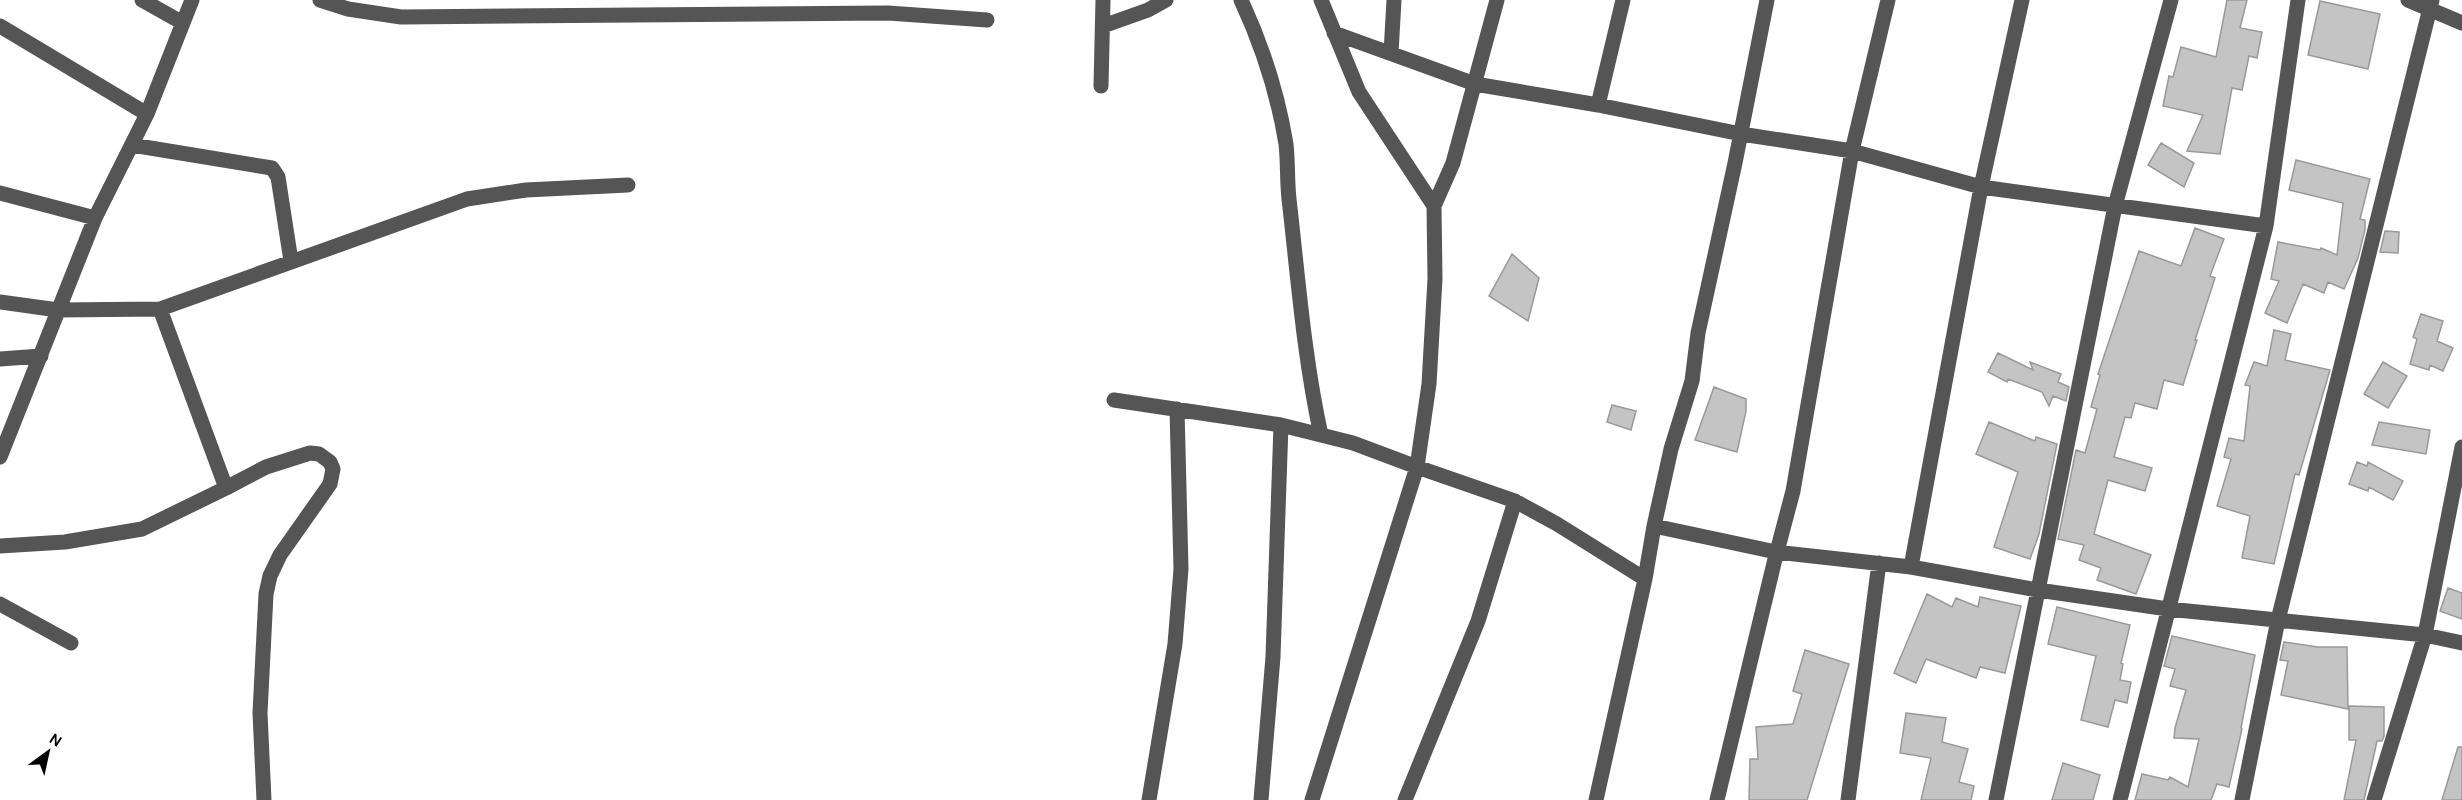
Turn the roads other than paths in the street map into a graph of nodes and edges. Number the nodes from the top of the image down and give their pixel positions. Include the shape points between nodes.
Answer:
1 (142, 0) edge
2 (192, 0) edge
3 (320, 0) edge
4 (1103, 0) edge
5 (1166, 0) edge
6 (1241, 0) edge
7 (1321, 0) edge
8 (1394, 0) edge
9 (1497, 0) edge
10 (1623, 0) edge
11 (1767, 0) edge
12 (1888, 0) edge
13 (2022, 0) edge
14 (2171, 0) edge
15 (2298, 0) edge
16 (2408, 0) edge
17 (2431, 5) edge
18 (987, 21) dead end
19 (183, 23) junction
20 (2462, 23) edge
21 (0, 26) edge
22 (1102, 26) junction
23 (1334, 33) junction
24 (1391, 53) junction
25 (1475, 84) junction
26 (1101, 86) dead end
27 (1598, 105) junction
28 (147, 114) junction
29 (1741, 134) junction
30 (132, 145) junction
31 (1852, 151) junction
32 (628, 185) dead end
33 (1981, 187) junction
34 (0, 194) edge
35 (1434, 206) junction
36 (2115, 206) junction
37 (95, 218) junction
38 (2266, 226) junction
39 (291, 261) junction
40 (0, 302) edge
41 (160, 309) junction
42 (58, 310) junction
43 (41, 356) junction
44 (0, 359) edge
45 (1114, 400) dead end
46 (1177, 410) junction
47 (1281, 425) junction
48 (1321, 435) junction
49 (2462, 447) edge
50 (0, 457) edge
51 (1417, 467) junction
52 (226, 488) junction
53 (1515, 501) junction
54 (1654, 526) junction
55 (0, 546) edge
56 (1776, 552) junction
57 (1879, 563) junction
58 (1911, 567) junction
59 (1645, 579) junction
60 (2038, 590) junction
61 (0, 604) edge
62 (2168, 609) junction
63 (2278, 620) junction
64 (2425, 635) junction
65 (71, 643) dead end
66 (2462, 643) edge
67 (264, 800) edge
68 (1149, 800) edge
69 (1261, 800) edge
70 (1312, 800) edge
71 (1405, 800) edge
72 (1596, 800) edge
73 (1718, 800) edge
74 (1848, 800) edge
75 (1996, 800) edge
76 (2120, 800) edge
77 (2242, 800) edge
78 (2374, 800) edge

1 - 19 street
2 - 19 street
3 - 18 street via 348,9 401,17 888,13
4 - 22 street
5 - 22 street
6 - 48 street via 1274,88 1286,145 1313,398
7 - 23 street
8 - 24 street
9 - 25 street
10 - 27 street
11 - 29 street
12 - 31 street
13 - 33 street
14 - 36 street
15 - 38 street
16 - 17 street
17 - 20 street
17 - 63 street
19 - 28 street
21 - 28 street
22 - 26 street
23 - 24 street
23 - 35 street via 1359,92
24 - 25 street
25 - 27 street
25 - 35 street via 1454,163
27 - 29 street
28 - 30 street
29 - 31 street
29 - 54 street via 1698,333 1692,381 1671,448
30 - 37 street
30 - 39 street via 272,168 278,177
31 - 33 street
31 - 56 street via 1793,491
32 - 39 street via 526,190 467,199
33 - 36 street
33 - 58 street
34 - 37 street
35 - 51 street via 1435,279 1429,384
36 - 38 street
36 - 60 street
37 - 42 street
38 - 62 street
39 - 41 street
40 - 42 street
41 - 42 street
41 - 52 street
42 - 43 street
43 - 44 street
43 - 50 street
45 - 46 street
46 - 47 street
46 - 68 street via 1181,569 1175,644
47 - 48 street
47 - 69 street via 1273,657
48 - 51 street
49 - 64 street
51 - 53 street
51 - 70 street
52 - 55 street via 142,529 65,542
52 - 67 street via 266,467 310,453 319,454 333,469 330,484 280,555 266,594 260,712
53 - 59 street
53 - 71 street via 1478,621
54 - 56 street
54 - 59 street
56 - 57 street
56 - 73 street
57 - 58 street
57 - 74 street
58 - 60 street
59 - 72 street
60 - 62 street
60 - 75 street
61 - 65 street
62 - 63 street
62 - 76 street
63 - 64 street
63 - 77 street
64 - 66 street
64 - 78 street

